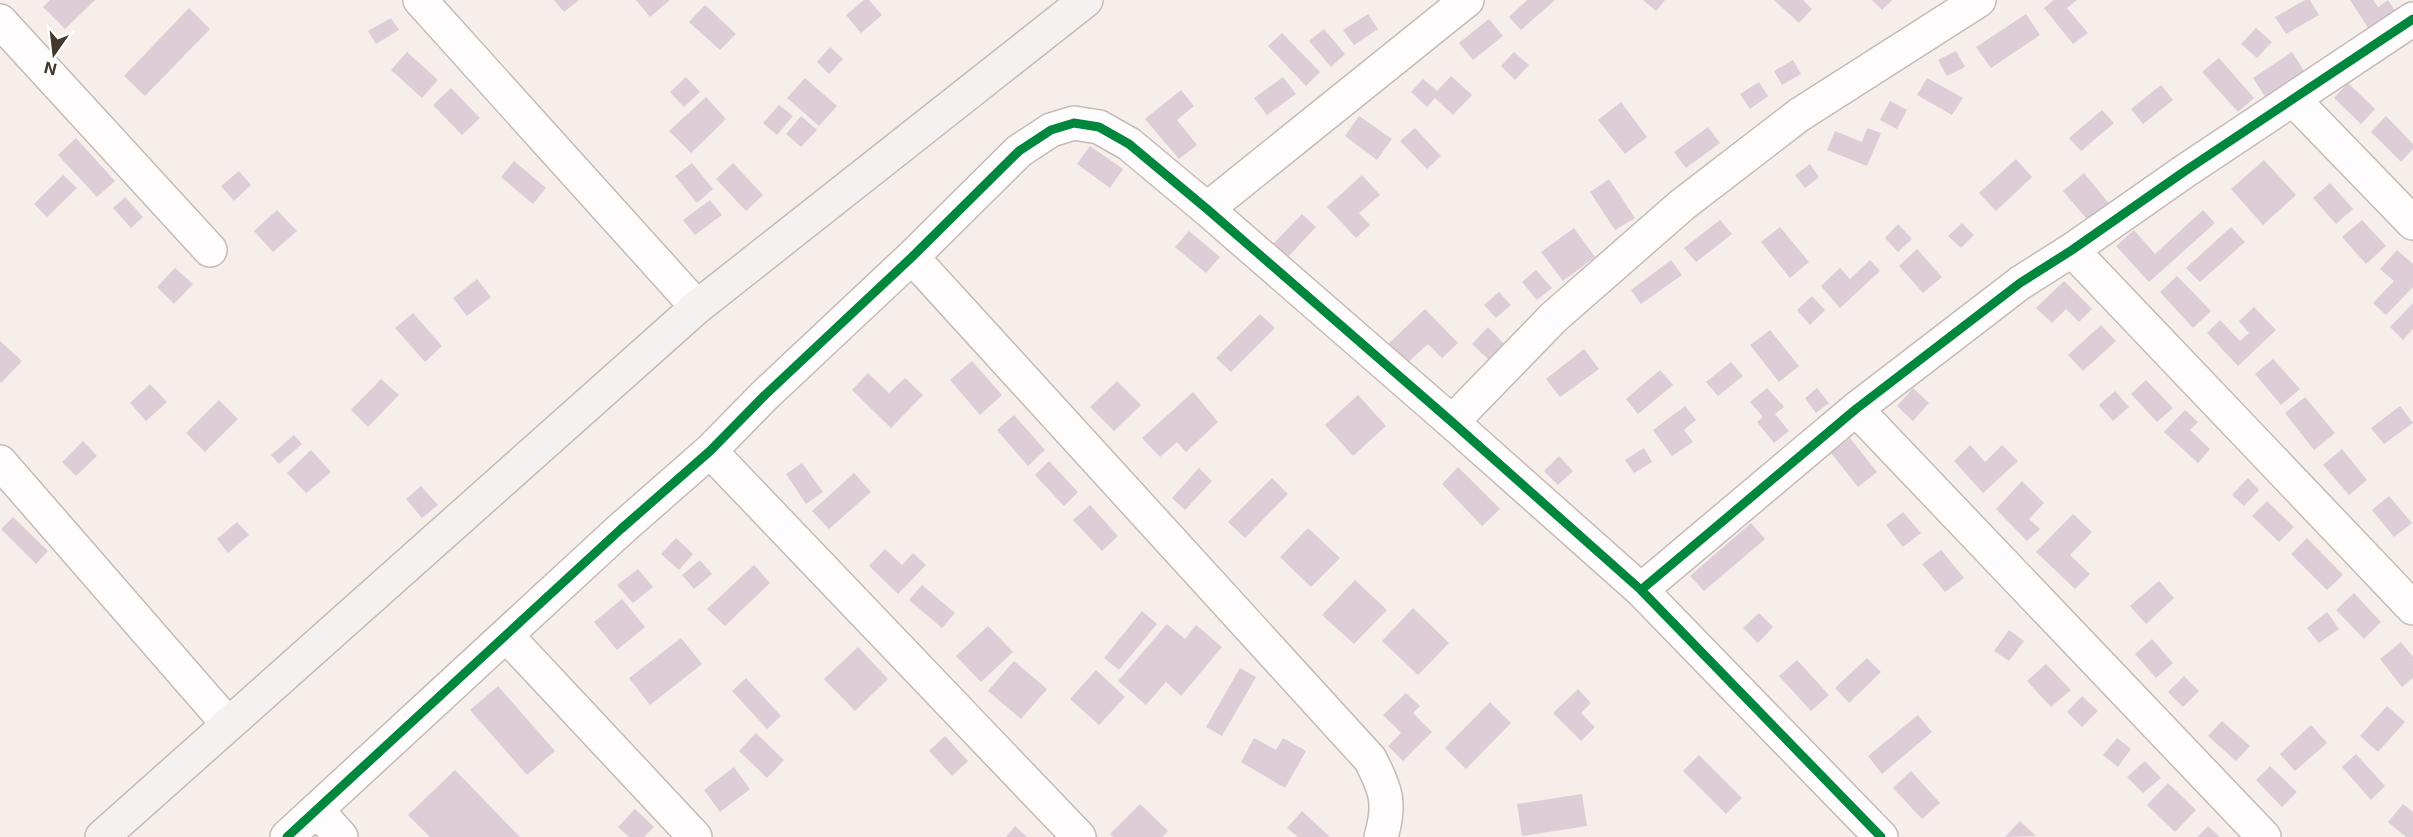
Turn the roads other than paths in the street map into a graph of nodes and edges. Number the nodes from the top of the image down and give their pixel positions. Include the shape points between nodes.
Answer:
1 (420, 0) edge
2 (1086, 0) edge
3 (1467, 0) edge
4 (1979, 0) edge
5 (2413, 19) edge
6 (0, 21) edge
7 (2293, 99) junction
8 (1207, 208) junction
9 (2413, 223) edge
10 (210, 250) dead end
11 (2072, 250) junction
12 (912, 257) junction
13 (697, 307) junction
14 (1856, 409) junction
15 (1452, 422) junction
16 (710, 452) junction
17 (0, 462) edge
18 (1641, 590) junction
19 (2413, 608) edge
20 (506, 635) junction
21 (228, 724) junction
22 (317, 810) junction
23 (102, 837) edge
24 (287, 837) edge
25 (341, 837) edge
26 (695, 837) edge
27 (1079, 837) edge
28 (1380, 837) edge
29 (1881, 837) edge
30 (2264, 837) edge

1 - 13 street
2 - 13 main road
3 - 8 street
4 - 15 street via 1799,115 1682,205 1554,317
5 - 7 street
6 - 10 street
7 - 9 street
7 - 11 street
8 - 12 street via 1129,144 1099,127 1074,123 1051,130 1019,151
8 - 15 street
11 - 14 street via 2020,282
11 - 19 street
12 - 16 street via 780,380
12 - 28 street via 1370,759 1384,786 1387,815
13 - 21 main road
14 - 18 street
14 - 30 street
15 - 18 street
16 - 20 street
16 - 27 street
17 - 21 street
18 - 29 street
20 - 22 street
20 - 26 street
21 - 23 main road
22 - 24 street
22 - 25 street

